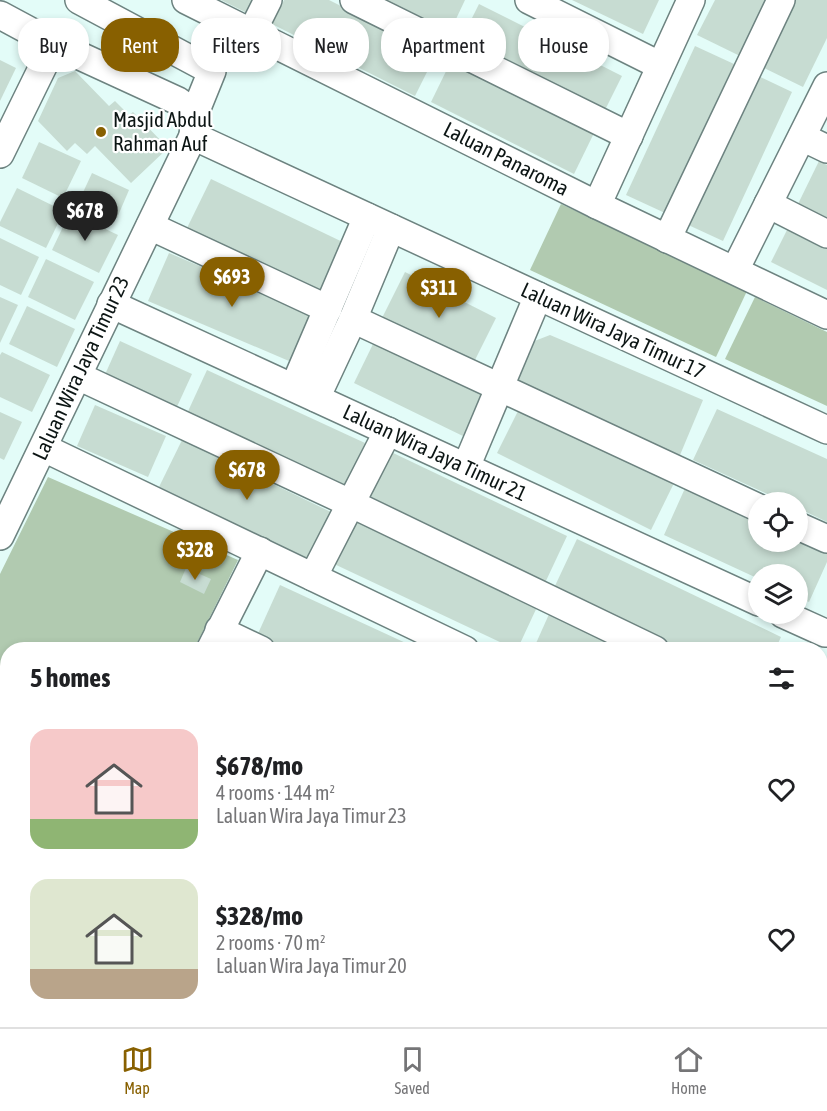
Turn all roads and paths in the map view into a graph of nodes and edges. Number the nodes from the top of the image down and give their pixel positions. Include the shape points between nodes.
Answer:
1 (79, 0) edge
2 (186, 0) edge
3 (268, 0) edge
4 (354, 0) edge
5 (529, 0) edge
6 (691, 0) edge
7 (781, 0) edge
8 (0, 15) edge
9 (223, 18) edge
10 (259, 18) edge
11 (18, 25) edge
12 (281, 47) edge
13 (89, 60) edge
14 (659, 65) junction
15 (40, 72) edge
16 (827, 86) edge
17 (194, 125) junction
18 (629, 136) junction
19 (802, 137) junction
20 (827, 149) edge
21 (0, 154) edge
22 (768, 204) junction
23 (597, 205) junction
24 (379, 222) junction
25 (150, 225) junction
26 (827, 234) edge
27 (667, 239) junction
28 (735, 270) junction
29 (538, 296) junction
30 (111, 304) junction
31 (328, 309) junction
32 (827, 315) edge
33 (353, 319) junction
34 (78, 376) junction
35 (500, 387) junction
36 (305, 393) junction
37 (827, 430) edge
38 (388, 431) junction
39 (44, 448) junction
40 (466, 467) junction
41 (748, 503) edge
42 (352, 504) junction
43 (808, 530) edge
44 (0, 536) edge
45 (827, 539) edge
46 (260, 551) junction
47 (313, 577) junction
48 (748, 597) edge
49 (800, 624) edge
50 (823, 637) edge
51 (215, 640) edge
52 (448, 642) edge
53 (638, 642) edge

1 - 17 street, Laluan Wira Jaya Timur 23 via 212,71
2 - 9 street, Laluan Panaroma
3 - 10 street
4 - 18 street
5 - 14 street
6 - 14 street
7 - 27 street
8 - 11 street, Laluan Wira Jaya Timur 17
12 - 23 street, Laluan Panaroma
13 - 17 street, Laluan Wira Jaya Timur 17 via 178,100
14 - 18 street
15 - 21 street
16 - 19 street
17 - 24 street, Laluan Wira Jaya Timur 17
17 - 25 street, Laluan Wira Jaya Timur 23
18 - 23 street
19 - 20 street
19 - 22 street
22 - 26 street
22 - 28 street
23 - 27 street, Laluan Panaroma
24 - 29 street, Laluan Wira Jaya Timur 17
24 - 31 street
24 - 33 street
25 - 30 street, Laluan Wira Jaya Timur 23
25 - 31 street
27 - 28 street, Laluan Panaroma
28 - 32 street, Laluan Panaroma
29 - 35 street
29 - 37 street, Laluan Wira Jaya Timur 17
30 - 34 street, Laluan Wira Jaya Timur 23
30 - 36 street, Laluan Wira Jaya Timur 21
31 - 36 street
33 - 35 street
33 - 36 street
34 - 39 street, Laluan Wira Jaya Timur 23
34 - 42 street
35 - 40 street
35 - 41 street
36 - 38 street, Laluan Wira Jaya Timur 21
38 - 40 street, Laluan Wira Jaya Timur 21
38 - 42 street
39 - 44 street, Laluan Wira Jaya Timur 23
39 - 46 street
40 - 48 street, Laluan Wira Jaya Timur 21
42 - 47 street
42 - 53 street
43 - 45 street
46 - 47 street
46 - 51 street
47 - 52 street
49 - 50 street

